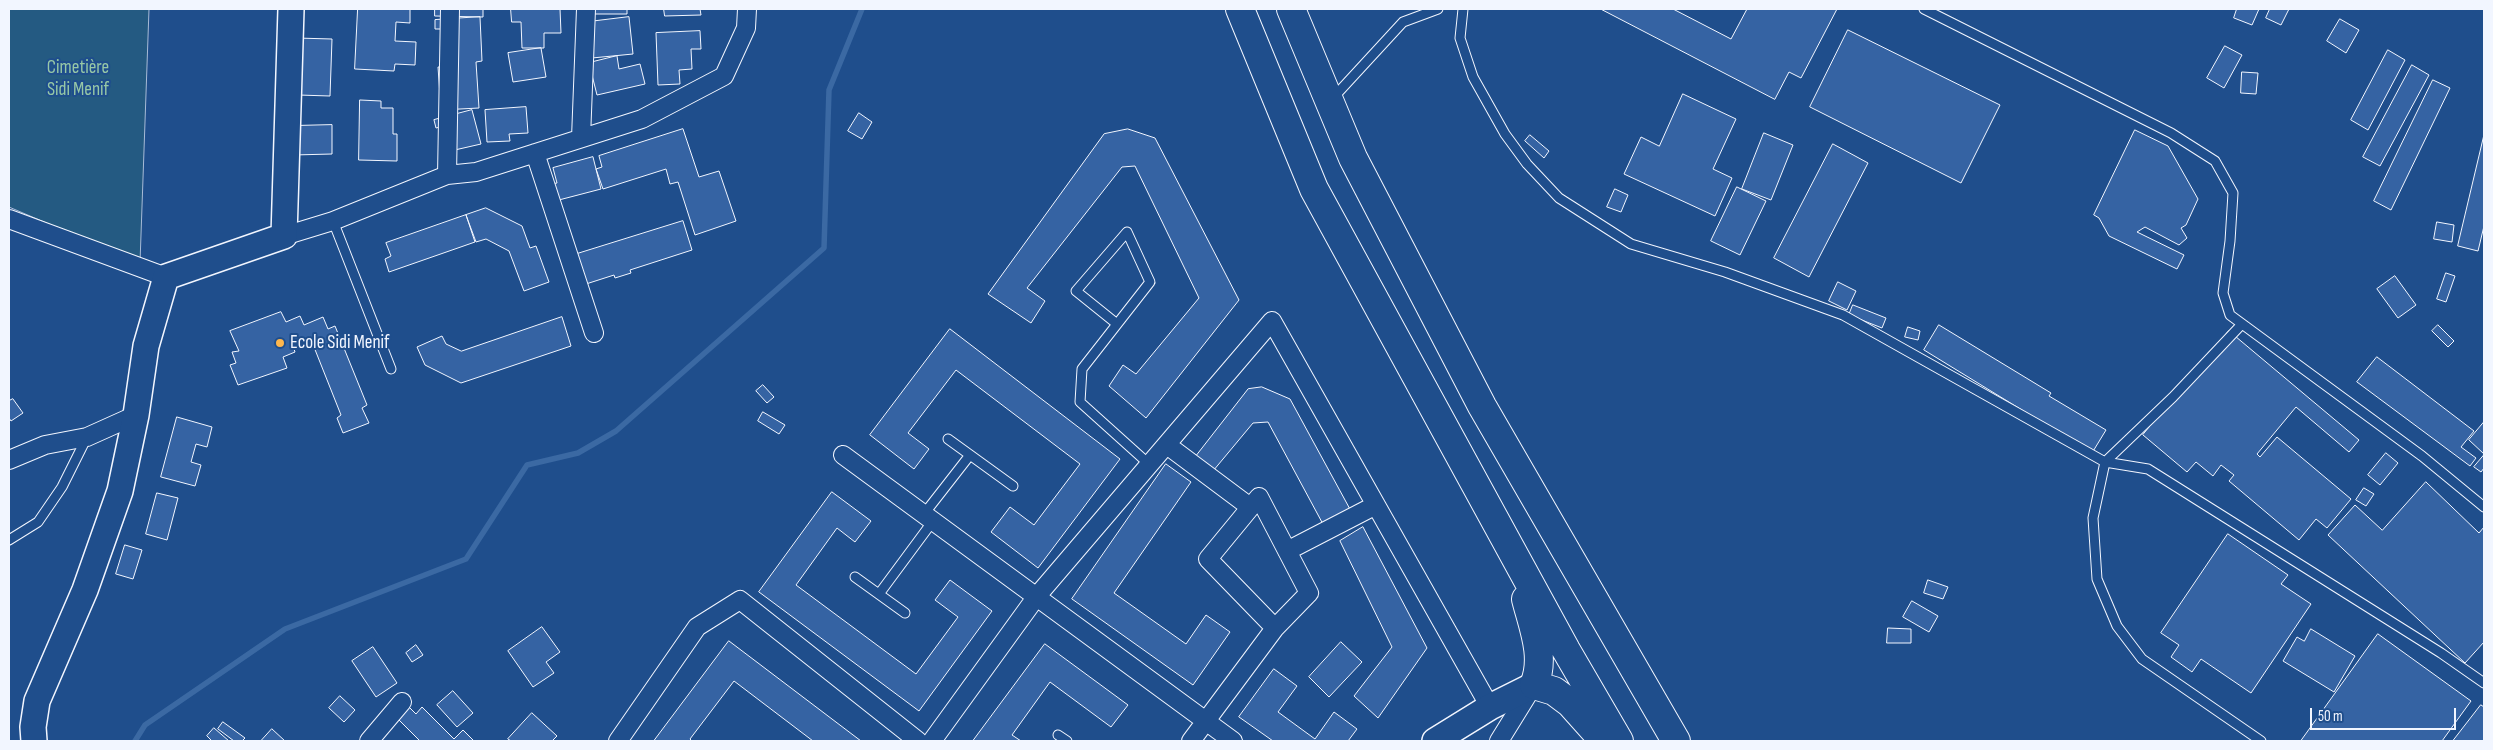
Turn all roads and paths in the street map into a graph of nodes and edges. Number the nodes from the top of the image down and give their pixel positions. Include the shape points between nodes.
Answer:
1 (291, 9) edge
2 (450, 9) edge
3 (586, 9) edge
4 (747, 9) edge
5 (1240, 9) edge
6 (1291, 9) edge
7 (1438, 9) edge
8 (1463, 9) edge
9 (1924, 9) edge
10 (1329, 102) junction
11 (581, 138) junction
12 (535, 153) junction
13 (447, 176) junction
14 (9, 219) edge
15 (333, 221) junction
16 (284, 236) junction
17 (166, 276) junction
18 (1117, 324) junction
19 (2242, 324) junction
20 (594, 333) dead end
21 (391, 369) dead end
22 (136, 415) junction
23 (87, 437) junction
24 (948, 439) dead end
25 (1167, 445) junction
26 (843, 455) dead end
27 (970, 455) junction
28 (9, 460) edge
29 (2105, 462) junction
30 (1150, 465) junction
31 (1013, 486) dead end
32 (1376, 505) junction
33 (1250, 507) junction
34 (2484, 507) edge
35 (928, 517) junction
36 (9, 540) edge
37 (1288, 550) junction
38 (1513, 552) junction
39 (855, 577) dead end
40 (879, 594) junction
41 (1037, 596) junction
42 (905, 613) dead end
43 (1275, 628) junction
44 (2484, 683) edge
45 (1534, 685) junction
46 (402, 702) dead end
47 (1490, 707) junction
48 (1206, 721) junction
49 (1058, 735) dead end
50 (34, 741) edge
51 (369, 741) edge
52 (618, 741) edge
53 (918, 741) edge
54 (932, 741) edge
55 (1067, 741) edge
56 (1191, 741) edge
57 (1233, 741) edge
58 (1435, 741) edge
59 (1499, 741) edge
60 (1604, 741) edge
61 (1619, 741) edge
62 (1676, 741) edge
63 (2261, 741) edge

1 - 16 street
2 - 13 street
3 - 11 street
4 - 11 street via 746,28 724,76 642,119
5 - 38 highway via 1314,189
6 - 10 highway
7 - 10 lane via 1403,22
8 - 29 lane via 1460,38 1473,77 1505,134 1527,164 1560,198 1631,244 1725,272 1843,315
9 - 19 lane via 2171,133 2215,161 2233,193 2223,293 2230,315
10 - 62 highway via 1353,158 1482,406
11 - 12 street
12 - 13 street via 476,172
12 - 20 street
13 - 15 street
14 - 17 street
15 - 16 street
15 - 21 lane
16 - 17 street
17 - 22 street via 146,346
18 - 18 lane via 1076,291 1127,232 1150,282
18 - 30 lane via 1082,369 1080,402
19 - 29 lane
19 - 34 lane via 2422,456
22 - 23 street
22 - 50 street via 120,491 85,590 37,701
23 - 28 street via 45,445
23 - 36 lane via 62,487 38,522
24 - 27 lane
25 - 30 street
25 - 32 street via 1272,322
25 - 33 street
26 - 35 street
27 - 31 lane
27 - 35 lane
29 - 44 lane via 2148,469
29 - 63 lane via 2093,518 2097,579 2117,626 2142,659
30 - 41 street
32 - 37 street
32 - 47 street
33 - 37 street via 1259,497
33 - 43 street via 1208,559
35 - 40 lane
35 - 41 street
37 - 43 street via 1309,593
38 - 45 highway via 1538,644 1539,674
38 - 61 highway
39 - 40 lane
40 - 42 lane
41 - 48 street
41 - 54 street
43 - 48 street
45 - 47 street
45 - 59 street
45 - 60 highway via 1554,691 1570,703
46 - 51 street
47 - 58 street
48 - 56 street
48 - 57 street
49 - 55 lane
52 - 53 street via 697,628 740,600

